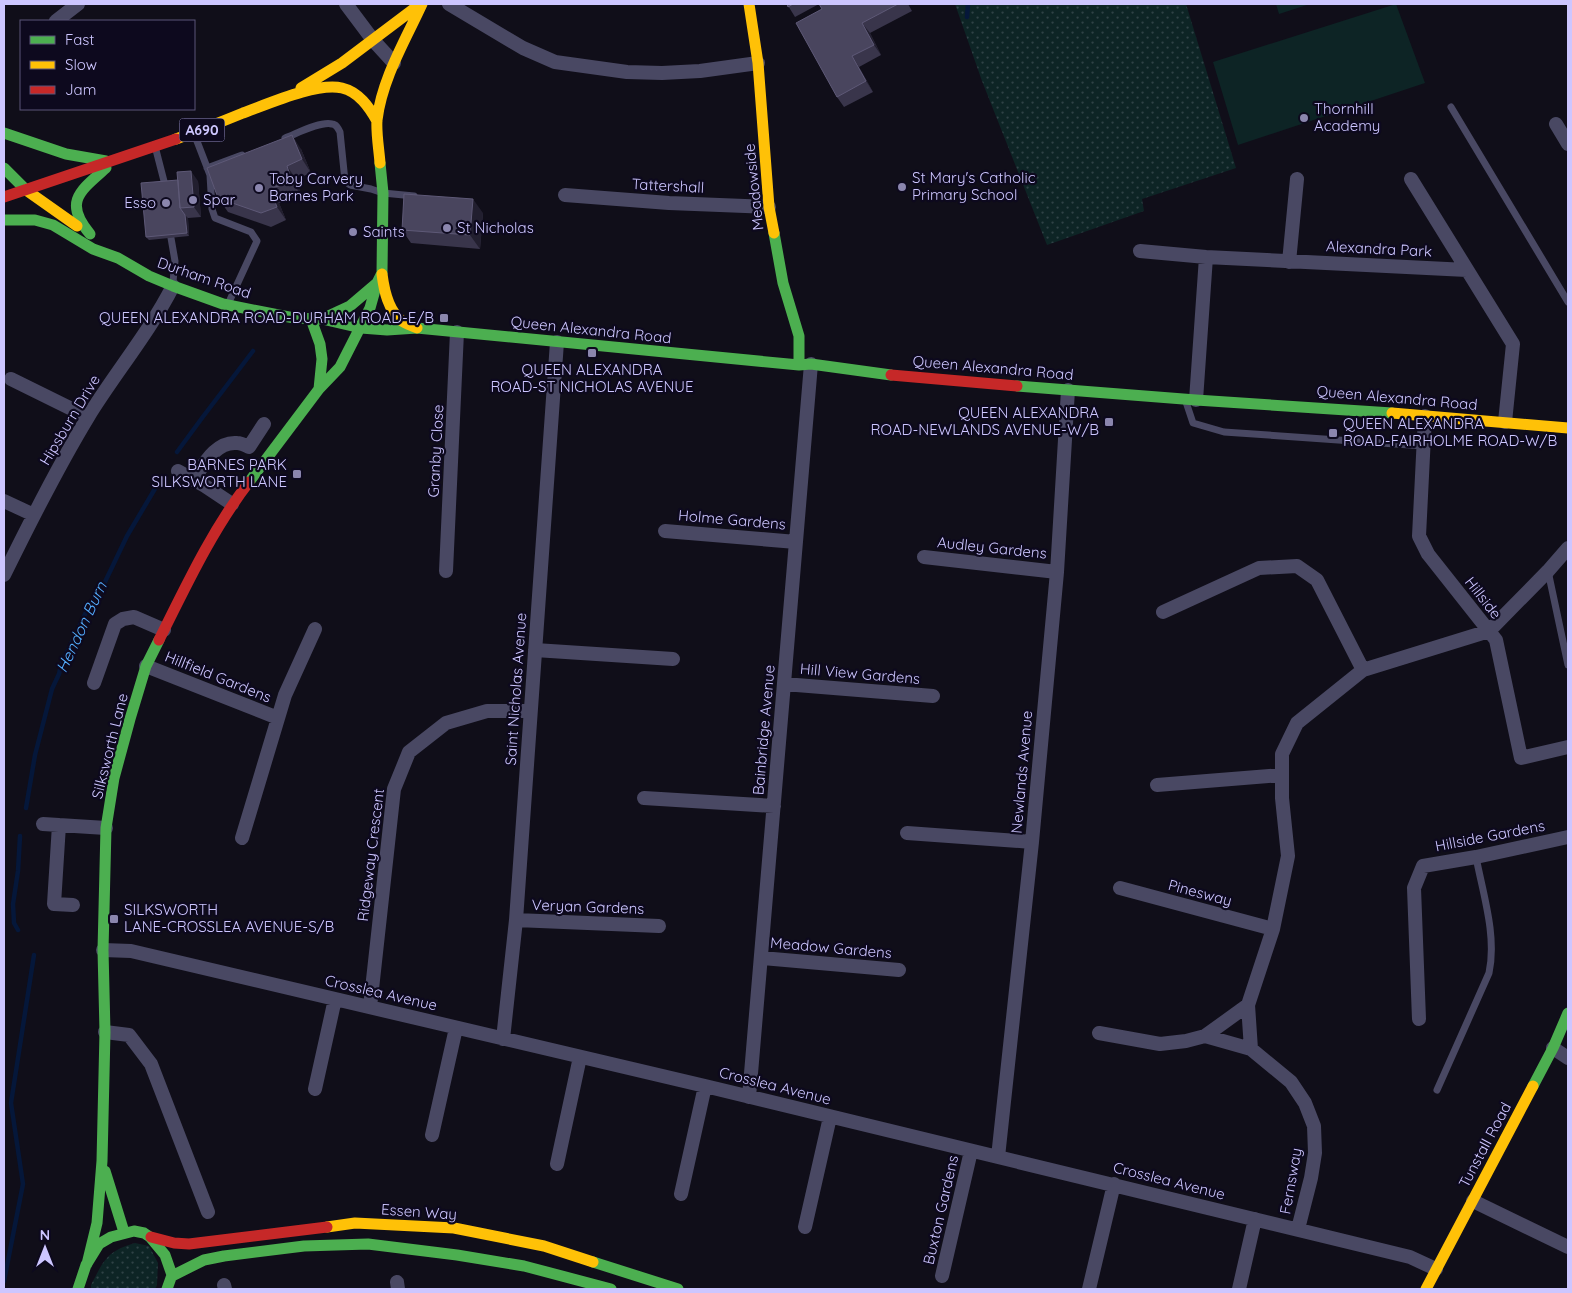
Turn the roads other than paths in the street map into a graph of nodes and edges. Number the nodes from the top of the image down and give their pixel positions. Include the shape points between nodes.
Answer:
1 (78, 4) edge
2 (346, 4) edge
3 (421, 4) edge
4 (449, 4) edge
5 (749, 4) edge
6 (57, 20) edge
7 (373, 40) junction
8 (758, 62) junction
9 (394, 64) junction
10 (290, 95) junction
11 (1451, 107) dead end
12 (377, 121) junction
13 (1556, 124) dead end
14 (4, 133) edge
15 (194, 133) junction
16 (279, 141) edge
17 (1568, 144) edge
18 (155, 147) junction
19 (252, 151) edge
20 (112, 162) junction
21 (4, 168) edge
22 (207, 168) junction
23 (1297, 179) dead end
24 (1411, 179) dead end
25 (165, 184) edge
26 (26, 190) junction
27 (383, 194) junction
28 (565, 195) dead end
29 (419, 196) edge
30 (4, 197) edge
31 (769, 207) junction
32 (4, 220) edge
33 (93, 238) junction
34 (171, 238) edge
35 (1140, 251) dead end
36 (1206, 257) junction
37 (118, 258) junction
38 (1289, 262) junction
39 (1467, 270) junction
40 (379, 278) junction
41 (173, 286) junction
42 (1568, 302) edge
43 (227, 305) junction
44 (317, 319) junction
45 (361, 328) junction
46 (417, 328) junction
47 (457, 332) junction
48 (557, 342) junction
49 (805, 365) junction
50 (11, 379) dead end
51 (320, 389) junction
52 (1068, 390) junction
53 (1191, 399) junction
54 (1425, 416) junction
55 (88, 417) junction
56 (1505, 422) junction
57 (264, 424) dead end
58 (1568, 428) edge
59 (1424, 446) junction
60 (178, 471) dead end
61 (193, 480) junction
62 (4, 501) edge
63 (232, 504) junction
64 (34, 515) junction
65 (665, 531) dead end
66 (796, 542) junction
67 (1568, 548) edge
68 (924, 557) dead end
69 (446, 571) dead end
70 (1548, 571) junction
71 (1057, 572) junction
72 (4, 575) edge
73 (1163, 612) dead end
74 (315, 629) dead end
75 (164, 630) junction
76 (1489, 632) junction
77 (535, 650) junction
78 (674, 659) dead end
79 (1568, 665) edge
80 (146, 666) junction
81 (1363, 670) junction
82 (94, 683) dead end
83 (784, 684) junction
84 (933, 696) dead end
85 (530, 711) junction
86 (278, 718) junction
87 (1568, 747) edge
88 (1282, 775) junction
89 (1158, 785) dead end
90 (644, 798) dead end
91 (774, 806) junction
92 (43, 824) dead end
93 (59, 826) junction
94 (106, 828) junction
95 (906, 833) dead end
96 (1568, 837) edge
97 (242, 838) dead end
98 (1032, 842) junction
99 (1476, 857) junction
100 (1120, 888) dead end
101 (73, 905) dead end
102 (516, 920) junction
103 (659, 926) dead end
104 (1273, 929) junction
105 (103, 950) junction
106 (761, 958) junction
107 (898, 970) dead end
108 (334, 999) junction
109 (1248, 1005) junction
110 (370, 1007) junction
111 (1568, 1013) edge
112 (1419, 1019) dead end
113 (456, 1028) junction
114 (105, 1032) junction
115 (1099, 1033) dead end
116 (1205, 1036) junction
117 (503, 1039) junction
118 (1553, 1048) junction
119 (1251, 1049) junction
120 (580, 1057) junction
121 (1568, 1058) edge
122 (705, 1086) junction
123 (315, 1089) dead end
124 (1437, 1090) dead end
125 (749, 1098) junction
126 (830, 1116) junction
127 (432, 1135) dead end
128 (971, 1151) junction
129 (998, 1157) junction
130 (102, 1161) junction
131 (557, 1164) dead end
132 (1114, 1184) junction
133 (681, 1194) dead end
134 (1473, 1201) junction
135 (208, 1212) dead end
136 (1256, 1219) junction
137 (805, 1227) dead end
138 (1298, 1229) junction
139 (124, 1232) junction
140 (151, 1237) junction
141 (1568, 1247) edge
142 (86, 1264) junction
143 (1436, 1269) junction
144 (172, 1276) junction
145 (942, 1276) dead end
146 (78, 1289) edge
147 (167, 1289) edge
148 (612, 1289) edge
149 (678, 1289) edge
150 (1089, 1289) edge
151 (1240, 1289) edge
152 (1426, 1289) edge

1 - 6 street
2 - 7 street
3 - 7 main road, Durham Road / A690
3 - 9 main road, Durham Road / A690
4 - 8 street via 523,48 555,62 626,72 662,73
5 - 8 main road, Meadowside
7 - 9 street
7 - 10 main road, Durham Road / A690
8 - 31 main road, Meadowside
9 - 12 main road, Durham Road / A690
10 - 12 main road, Durham Road / A690 via 323,88 342,88 367,104
10 - 15 main road, Durham Road / A690
11 - 42 lane
12 - 27 main road, Durham Road / A690
13 - 17 street
14 - 20 main road via 54,152
15 - 18 main road, Durham Road / A690
15 - 22 lane
16 - 27 lane via 323,124 338,126 345,182
18 - 20 main road, Durham Road / A690
18 - 25 lane
19 - 22 lane
20 - 26 main road, Durham Road / A690
20 - 33 main road, Durham Road / A690 via 77,197 77,216
21 - 26 main road
22 - 43 lane via 216,218 251,232 257,242
23 - 38 street
24 - 39 street, Alexandra Park
26 - 30 main road, Durham Road / A690
26 - 33 main road, Durham Road / A690
27 - 29 lane
27 - 40 main road, Durham Road / A690
28 - 31 street, Tattershall
31 - 49 main road, Meadowside via 783,283
32 - 37 main road, Durham Road / A690 via 35,220 53,225
33 - 37 main road, Durham Road / A690
34 - 41 lane via 176,261
35 - 36 street, Alexandra Park
36 - 38 street, Alexandra Park
36 - 53 street
37 - 41 main road, Durham Road / A690
38 - 39 street, Alexandra Park
39 - 56 street, Alexandra Park via 1513,344
40 - 44 main road via 350,306
40 - 45 main road, Silksworth Lane
40 - 46 main road, Queen Alexandra Road via 395,313
41 - 43 main road, Durham Road / A690
41 - 55 street, Hipsburn Drive
43 - 44 main road, Durham Road / A690
44 - 45 main road, Queen Alexandra Road
44 - 51 main road via 322,359
45 - 46 main road, Queen Alexandra Road
45 - 51 main road, Silksworth Lane via 340,366
46 - 47 main road, Queen Alexandra Road
47 - 48 main road, Queen Alexandra Road
47 - 69 street, Granby Close
48 - 49 main road, Queen Alexandra Road
48 - 77 street, Saint Nicholas Avenue
49 - 52 main road, Queen Alexandra Road
49 - 66 street, Bainbridge Avenue
50 - 55 street
51 - 63 main road, Silksworth Lane
52 - 53 main road, Queen Alexandra Road
52 - 71 street, Newlands Avenue
53 - 54 main road, Queen Alexandra Road
53 - 59 lane via 1193,423 1224,432
54 - 56 main road, Queen Alexandra Road
54 - 59 street, Hillside
55 - 64 street, Hipsburn Drive
56 - 58 main road, Queen Alexandra Road
57 - 61 street via 249,447 238,443 225,444 213,453
59 - 76 street, Hillside via 1419,536 1428,554
60 - 61 street
61 - 63 street
62 - 64 street
63 - 75 main road, Silksworth Lane
64 - 72 street, Hipsburn Drive
65 - 66 street, Holme Gardens
66 - 83 street, Bainbridge Avenue
67 - 70 street
68 - 71 street, Audley Gardens
70 - 76 street
70 - 79 lane
71 - 98 street, Newlands Avenue
73 - 81 street via 1259,568 1297,566 1317,580
74 - 86 street, Hillfield Gardens via 285,694
75 - 80 main road, Silksworth Lane
75 - 82 street via 134,617 115,624
76 - 81 street
76 - 87 street, Hillside via 1496,640 1521,758
77 - 78 street
77 - 85 street, Saint Nicholas Avenue
80 - 86 street, Hillfield Gardens
80 - 94 main road, Silksworth Lane via 114,778
81 - 88 street via 1297,723 1282,754
83 - 84 street, Hill View Gardens
83 - 91 street, Bainbridge Avenue
85 - 102 street, Saint Nicholas Avenue
85 - 110 street, Ridgeway Crescent via 487,711 446,723 408,752 394,790
86 - 97 street, Hillfield Gardens
88 - 89 street
88 - 104 street via 1288,856
90 - 91 street
91 - 106 street, Bainbridge Avenue
92 - 93 street
93 - 94 street
93 - 101 street via 54,904
94 - 105 main road, Silksworth Lane
95 - 98 street
96 - 99 street, Hillside Gardens
98 - 129 street, Newlands Avenue
99 - 112 street, Hillside Gardens via 1423,866 1414,888
99 - 124 lane via 1492,941 1490,973
100 - 104 street, Pinesway
102 - 103 street, Veryan Gardens
102 - 117 street, Saint Nicholas Avenue
104 - 109 street
105 - 108 street, Crosslea Avenue via 131,951
105 - 114 main road, Silksworth Lane
106 - 107 street, Meadow Gardens
106 - 125 street, Bainbridge Avenue
108 - 110 street, Crosslea Avenue
108 - 123 street
109 - 116 street
109 - 119 street
110 - 113 street, Crosslea Avenue
111 - 118 main road, Tunstall Road
113 - 117 street, Crosslea Avenue
113 - 127 street
114 - 130 main road, Silksworth Lane
114 - 135 street via 129,1035 151,1064
115 - 116 street, Fernsway via 1160,1044
116 - 119 street, Fernsway
117 - 120 street, Crosslea Avenue
118 - 121 street
118 - 134 main road, Tunstall Road
119 - 138 street, Fernsway via 1291,1082 1306,1103 1314,1126 1314,1161
120 - 122 street, Crosslea Avenue
120 - 131 street
122 - 125 street, Crosslea Avenue
122 - 133 street
125 - 126 street, Crosslea Avenue
126 - 128 street, Crosslea Avenue
126 - 137 street
128 - 129 street, Crosslea Avenue
128 - 145 street, Buxton Gardens
129 - 132 street, Crosslea Avenue
130 - 139 main road, Silksworth Lane
130 - 142 main road, Silksworth Lane via 97,1223
132 - 136 street, Crosslea Avenue
132 - 150 street
134 - 141 street
134 - 143 main road, Tunstall Road
136 - 138 street, Crosslea Avenue
136 - 151 street
138 - 143 street, Crosslea Avenue via 1410,1257
139 - 140 main road, Essen Way via 139,1231
139 - 142 main road via 99,1243
140 - 144 main road via 168,1259
140 - 149 main road, Essen Way via 190,1244 355,1222 454,1228 544,1246
142 - 146 main road
143 - 152 main road, Tunstall Road
144 - 147 main road
144 - 148 main road via 204,1260 224,1256 304,1246 368,1244 457,1254 524,1266

